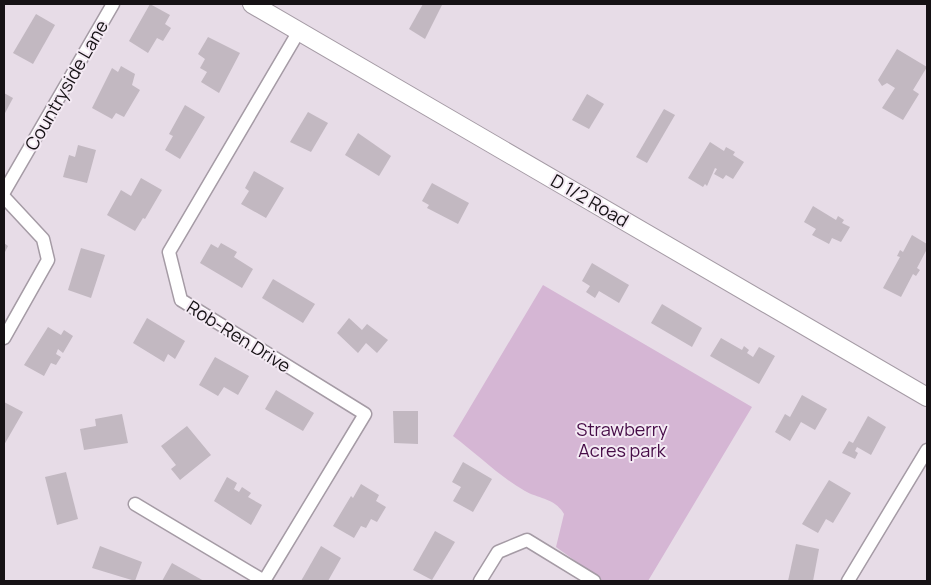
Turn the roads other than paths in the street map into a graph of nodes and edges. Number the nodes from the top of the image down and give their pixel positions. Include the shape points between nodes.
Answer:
1 (113, 4) edge
2 (252, 4) edge
3 (299, 31) junction
4 (4, 192) edge
5 (4, 197) edge
6 (4, 338) edge
7 (927, 396) edge
8 (927, 450) edge
9 (136, 504) dead end
10 (264, 581) edge
11 (480, 581) edge
12 (594, 581) edge
13 (848, 581) edge

1 - 4 street, Countryside Lane
2 - 3 main road, D 1/2 Road
3 - 7 main road, D 1/2 Road
3 - 10 street, Rob-Ren Drive via 169,252 181,300 365,414
5 - 6 street via 43,239 48,260
8 - 13 street
9 - 10 street
11 - 12 street via 498,552 527,540

